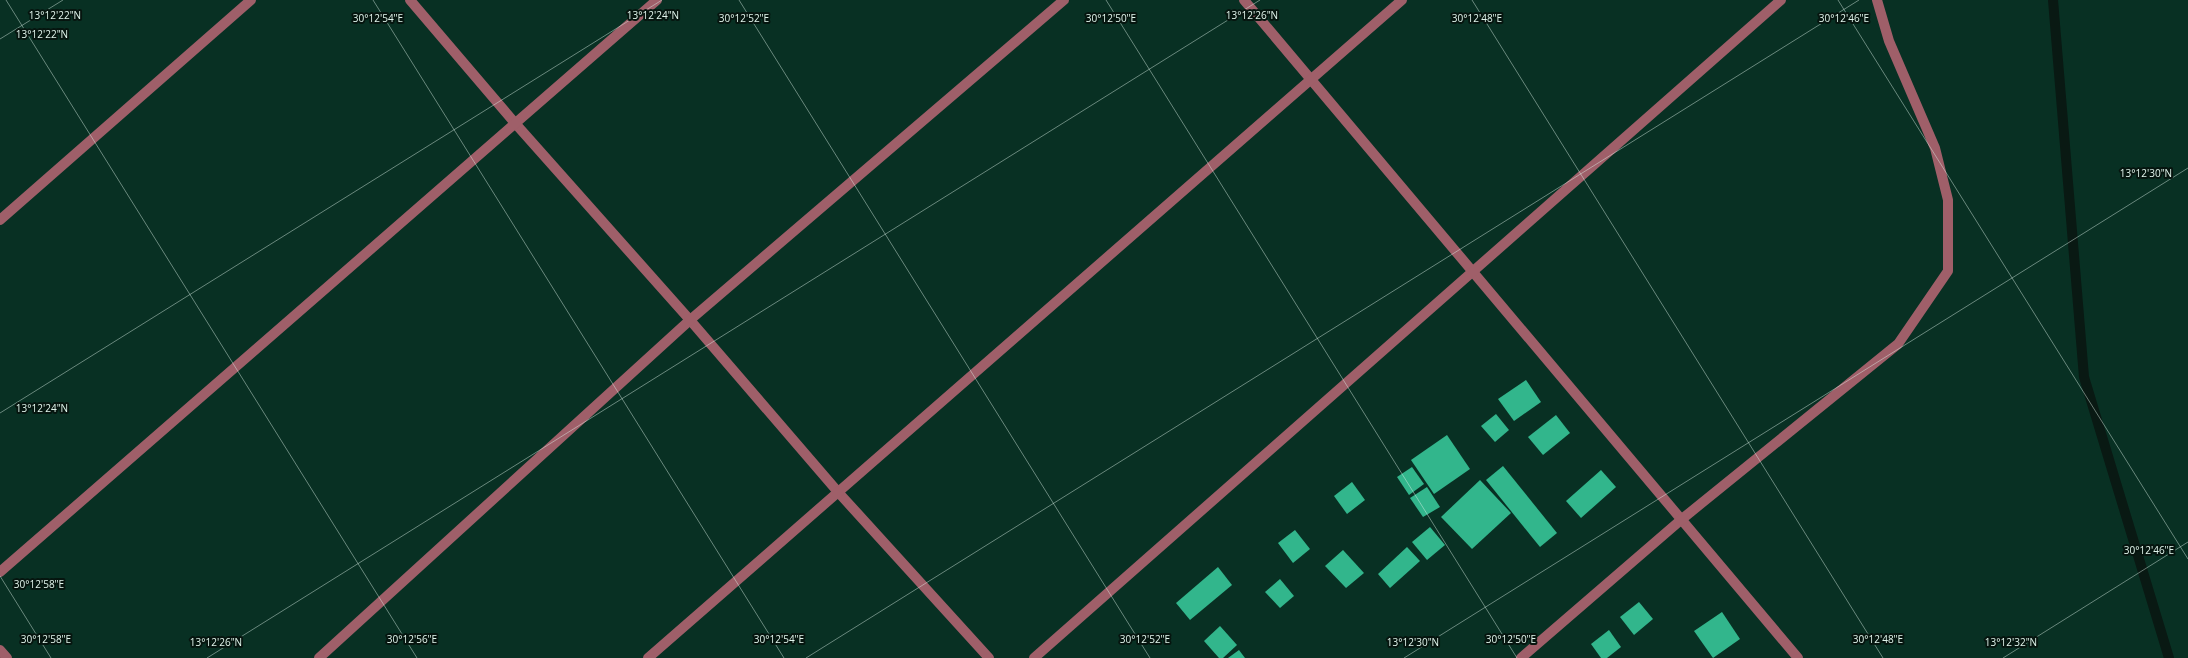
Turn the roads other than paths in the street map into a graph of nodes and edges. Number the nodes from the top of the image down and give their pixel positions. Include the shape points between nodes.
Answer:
1 (251, 0) edge
2 (410, 0) edge
3 (657, 0) edge
4 (1064, 0) edge
5 (1244, 0) edge
6 (1402, 0) edge
7 (1781, 0) edge
8 (1877, 0) edge
9 (1311, 79) junction
10 (514, 122) junction
11 (0, 220) edge
12 (1471, 271) junction
13 (690, 320) junction
14 (838, 492) junction
15 (1682, 519) junction
16 (0, 572) edge
17 (0, 650) edge
18 (7, 658) edge
19 (319, 658) edge
20 (648, 658) edge
21 (989, 658) edge
22 (1034, 658) edge
23 (1521, 658) edge
24 (1798, 658) edge

1 - 11 street
2 - 10 street
3 - 10 street
4 - 13 street
5 - 9 street
6 - 9 street
7 - 12 street
8 - 15 street via 1889,41 1935,148 1948,200 1948,271 1898,344
9 - 12 street
9 - 14 street
10 - 13 street
10 - 16 street
12 - 15 street
12 - 22 street
13 - 14 street
13 - 19 street
14 - 20 street
14 - 21 street
15 - 23 street
15 - 24 street
17 - 18 street

